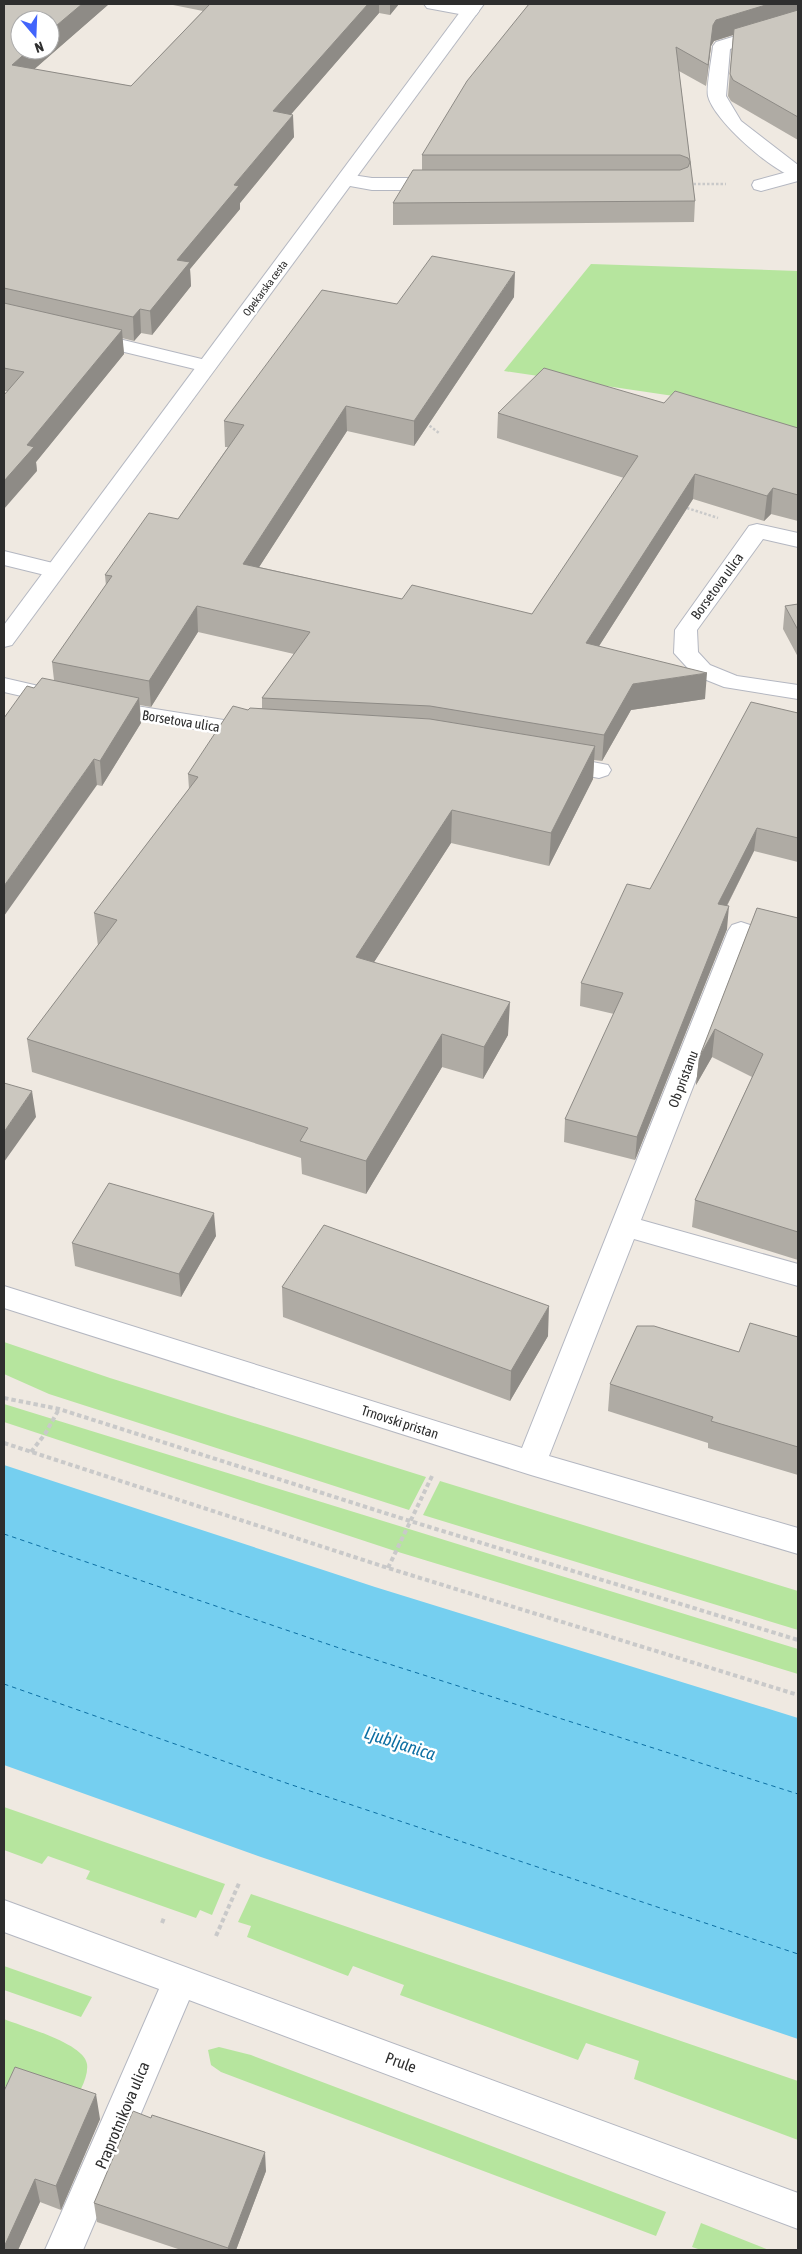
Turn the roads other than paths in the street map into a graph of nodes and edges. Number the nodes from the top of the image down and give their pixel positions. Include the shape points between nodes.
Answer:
1 (433, 4) edge
2 (473, 7) edge
3 (798, 22) edge
4 (798, 174) edge
5 (346, 180) junction
6 (461, 184) edge
7 (761, 184) road end
8 (70, 334) edge
9 (207, 366) junction
10 (798, 540) edge
11 (4, 558) edge
12 (54, 570) junction
13 (4, 640) edge
14 (4, 685) edge
15 (798, 692) edge
16 (272, 734) edge
17 (533, 759) edge
18 (599, 770) dead end
19 (741, 932) dead end
20 (625, 1226) junction
21 (798, 1276) edge
22 (4, 1297) edge
23 (532, 1463) junction
24 (798, 1541) edge
25 (4, 1916) edge
26 (180, 1980) junction
27 (798, 2211) edge
28 (64, 2250) edge

1 - 2 street
2 - 5 street, Opekarska cesta
3 - 4 street via 722,46 717,96 734,124
4 - 7 street
5 - 6 street via 372,184
5 - 9 street, Opekarska cesta
8 - 9 street
9 - 12 street, Opekarska cesta
10 - 15 street, Borsetova ulica via 757,530 686,630 686,653 702,670 732,682
11 - 12 street
12 - 13 street, Opekarska cesta
14 - 16 street, Borsetova ulica via 131,714
17 - 18 street
19 - 20 street, Ob pristanu
20 - 21 street
20 - 23 street, Ob pristanu
22 - 23 street, Trnovski pristan
23 - 24 street, Trnovski pristan
25 - 26 street, Prule
26 - 27 street, Prule
26 - 28 street, Praprotnikova ulica

